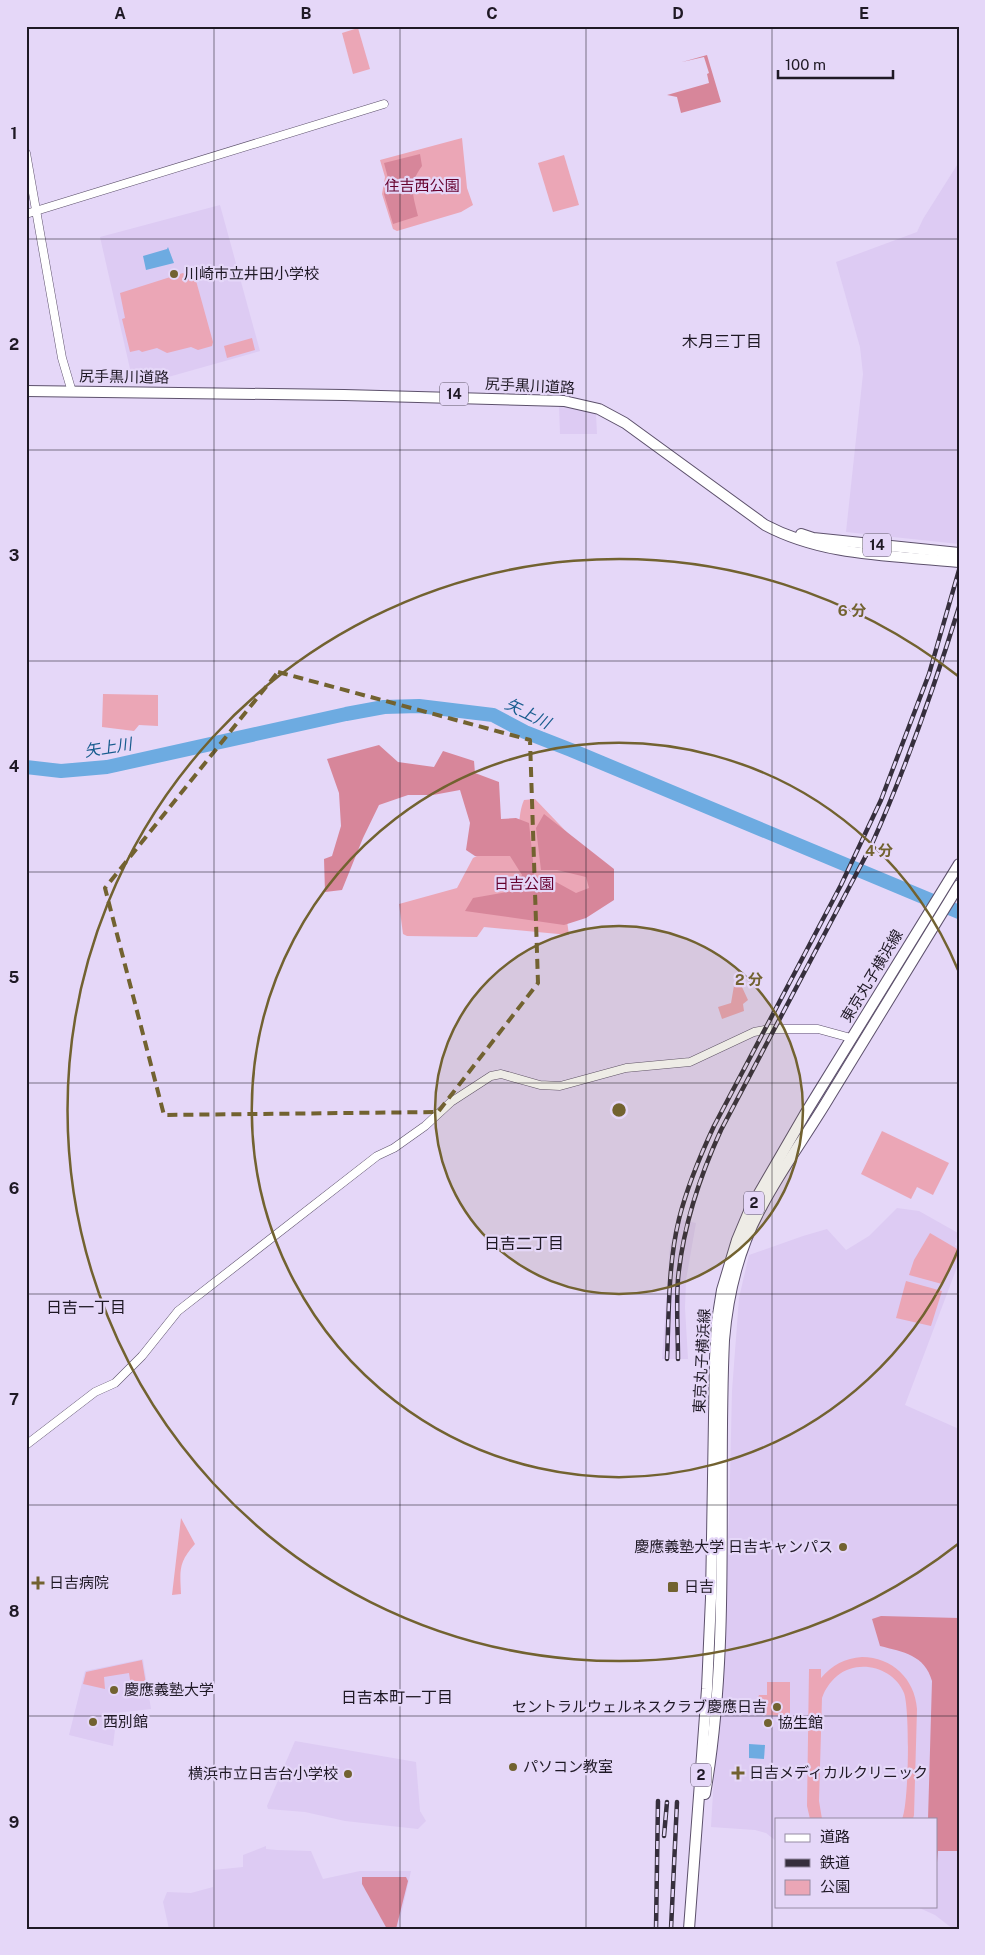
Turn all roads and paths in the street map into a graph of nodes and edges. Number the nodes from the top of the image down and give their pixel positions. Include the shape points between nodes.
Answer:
1 (384, 104) dead end
2 (26, 153) edge
3 (37, 211) junction
4 (26, 214) edge
5 (26, 387) edge
6 (72, 390) junction
7 (26, 391) edge
8 (959, 553) edge
9 (959, 562) edge
10 (959, 864) edge
11 (956, 889) edge
12 (851, 1038) junction
13 (26, 1445) edge
14 (697, 1832) junction
15 (688, 1929) edge

1 - 3 street
2 - 3 street
3 - 4 street
3 - 6 street via 62,358
5 - 6 main road, 尻手黒川道路 / 14
6 - 7 main road, 尻手黒川道路 / 14
6 - 8 main road, 尻手黒川道路 / 14 via 218,389 575,398 620,414 782,528 813,538
6 - 9 main road, 尻手黒川道路 / 14 via 577,403 599,409 625,423 765,525 781,533 813,545 839,550
10 - 12 main road, 東京丸子横浜線 / 2
11 - 14 main road, 東京丸子横浜線 / 2 via 767,1196 735,1274 724,1350 721,1631 714,1734
12 - 13 street via 818,1030 769,1028 690,1062 626,1068 560,1086 540,1085 500,1074 492,1076 451,1102 394,1148 376,1156 178,1311 142,1356 115,1383 95,1392
12 - 14 main road, 東京丸子横浜線 / 2 via 750,1209 729,1263 720,1300 715,1358 712,1598
14 - 15 main road, 東京丸子横浜線 / 2

